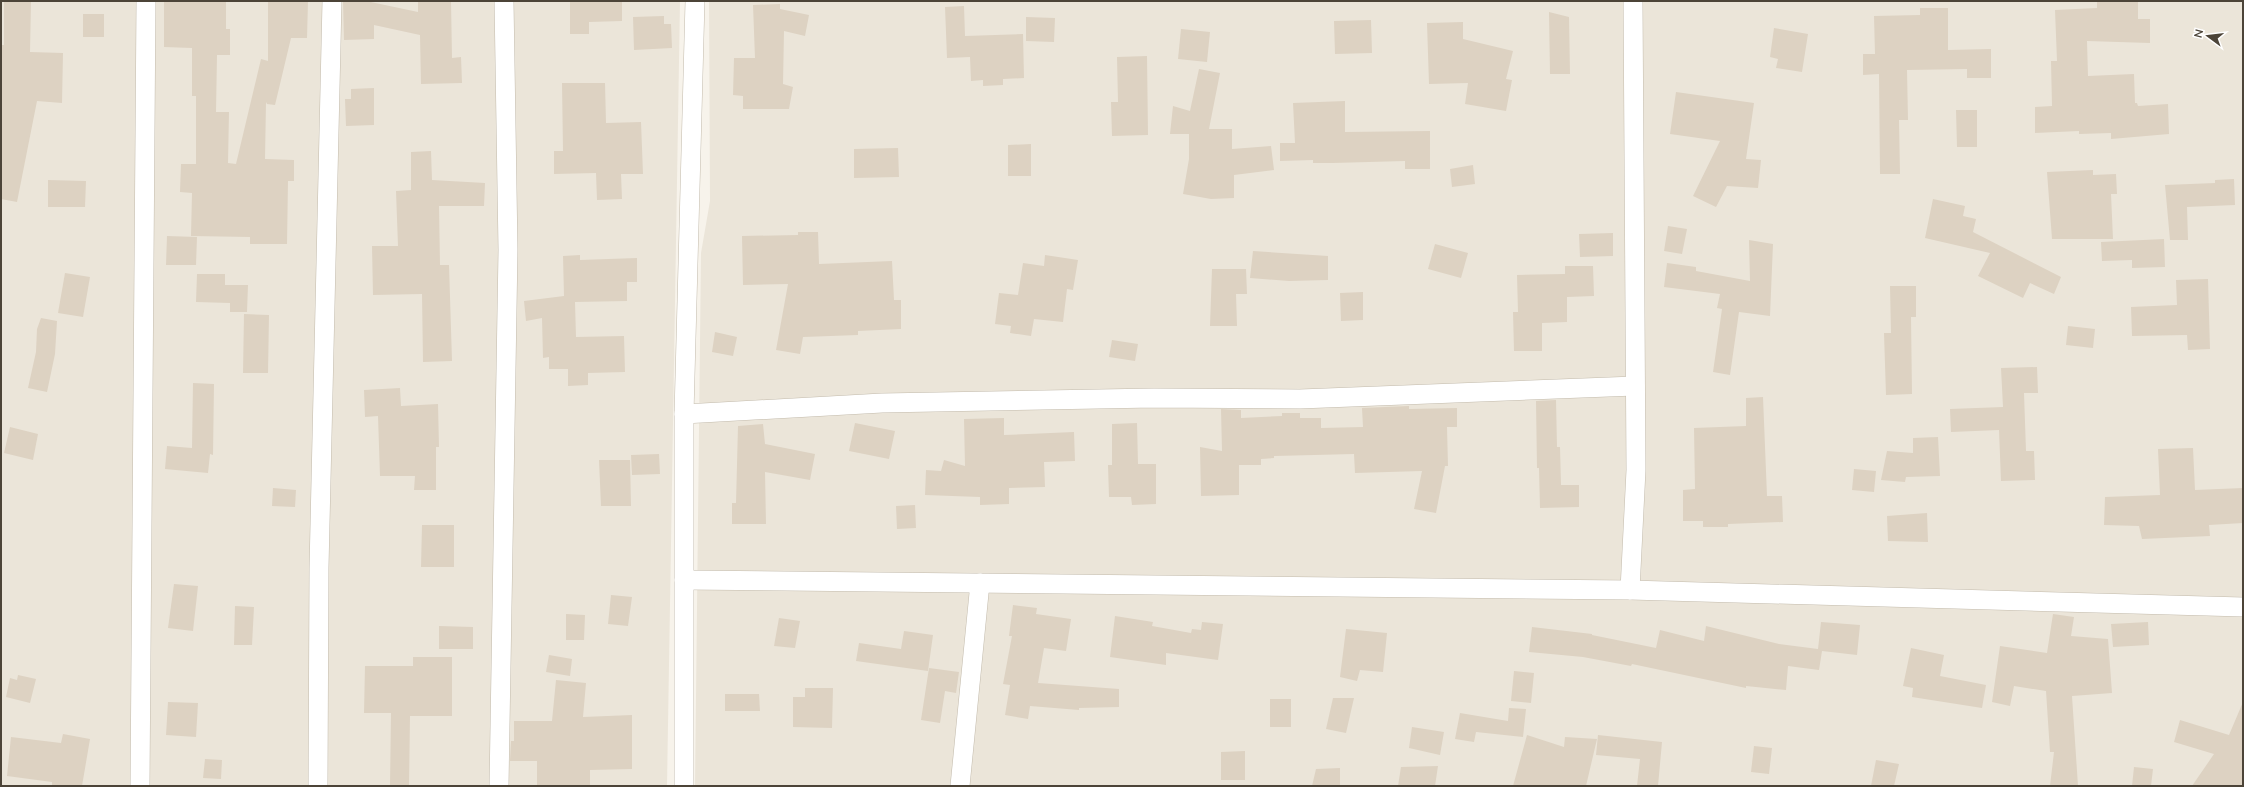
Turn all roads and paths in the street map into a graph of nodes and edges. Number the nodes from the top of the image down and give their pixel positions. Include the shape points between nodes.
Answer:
1 (146, 1) edge
2 (332, 1) edge
3 (504, 1) edge
4 (696, 1) edge
5 (1633, 1) edge
6 (1635, 386) junction
7 (684, 414) junction
8 (684, 580) junction
9 (980, 583) junction
10 (1630, 590) junction
11 (2243, 607) edge
12 (140, 786) edge
13 (318, 786) edge
14 (499, 786) edge
15 (684, 786) edge
16 (960, 786) edge

1 - 12 street
2 - 13 street via 319,568
3 - 14 street via 508,250
4 - 7 street
5 - 6 street
6 - 7 street via 1300,399 1154,398 882,403
6 - 10 street via 1636,470
7 - 8 street
8 - 9 street
8 - 15 street
9 - 10 street
9 - 16 street
10 - 11 street

